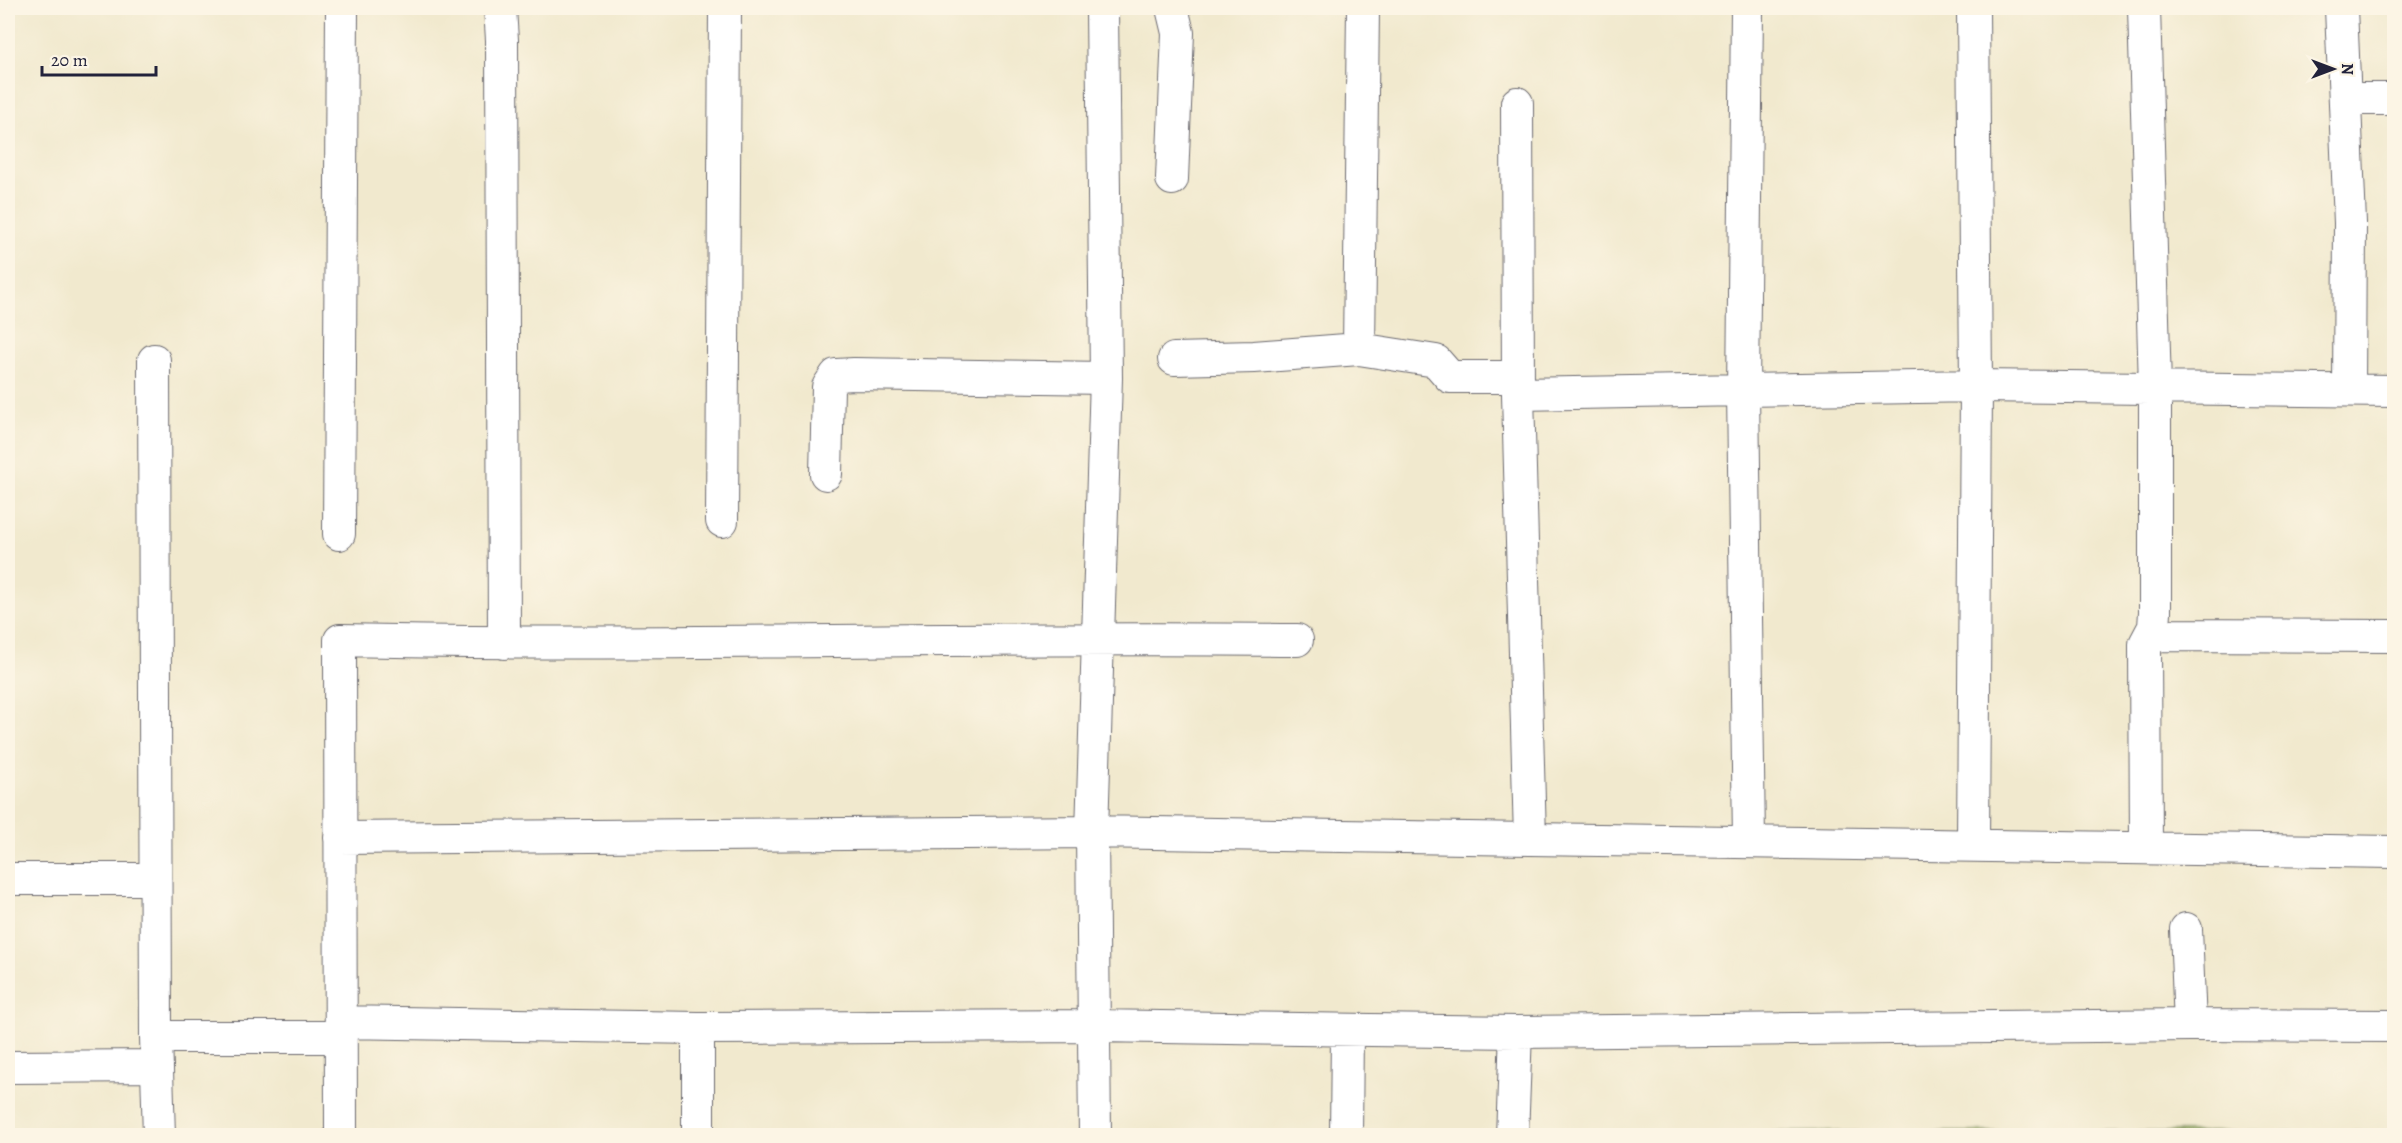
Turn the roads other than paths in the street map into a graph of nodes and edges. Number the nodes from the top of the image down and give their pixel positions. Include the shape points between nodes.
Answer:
1 (342, 8) edge
2 (500, 8) edge
3 (725, 8) edge
4 (1102, 8) edge
5 (1172, 8) edge
6 (1363, 8) edge
7 (1747, 8) edge
8 (1973, 8) edge
9 (2144, 8) edge
10 (2341, 8) edge
11 (2345, 99) junction
12 (2394, 99) edge
13 (1517, 103) dead end
14 (1173, 179) dead end
15 (1359, 349) junction
16 (1174, 359) dead end
17 (153, 360) dead end
18 (1106, 378) junction
19 (1518, 386) junction
20 (1976, 386) junction
21 (2156, 387) junction
22 (2349, 390) junction
23 (1743, 391) junction
24 (2394, 391) edge
25 (826, 474) dead end
26 (722, 521) dead end
27 (339, 534) dead end
28 (2150, 635) junction
29 (2394, 636) edge
30 (1097, 637) junction
31 (1297, 639) dead end
32 (504, 643) junction
33 (1092, 832) junction
34 (340, 838) junction
35 (1530, 839) junction
36 (1749, 842) junction
37 (1973, 845) junction
38 (2146, 848) junction
39 (2394, 852) edge
40 (8, 879) edge
41 (155, 879) junction
42 (2186, 929) dead end
43 (2190, 1025) junction
44 (1094, 1026) junction
45 (2394, 1026) edge
46 (698, 1028) junction
47 (341, 1030) junction
48 (1347, 1031) junction
49 (1516, 1032) junction
50 (156, 1052) junction
51 (8, 1066) edge
52 (159, 1136) edge
53 (341, 1136) edge
54 (698, 1136) edge
55 (1095, 1136) edge
56 (1346, 1136) edge
57 (1512, 1136) edge

1 - 27 street
2 - 32 street
3 - 26 street
4 - 18 street
5 - 14 street via 1178,33
6 - 15 street
7 - 23 street
8 - 20 street
9 - 21 street
10 - 11 street
11 - 12 street
11 - 22 street via 2350,223
13 - 19 street
15 - 16 street
15 - 19 street via 1436,361 1450,377
17 - 41 street
18 - 25 street via 836,375 828,387
18 - 30 street
19 - 23 street
19 - 35 street
20 - 21 street
20 - 23 street
20 - 37 street
21 - 22 street
21 - 28 street via 2156,612
22 - 24 street
23 - 36 street
28 - 29 street
28 - 38 street via 2145,644
30 - 31 street
30 - 32 street
30 - 33 street
32 - 34 street via 340,639
33 - 34 street
33 - 35 street
33 - 44 street
34 - 47 street
35 - 36 street
36 - 37 street
37 - 38 street
38 - 39 street
40 - 41 street
41 - 50 street
42 - 43 street
43 - 45 street
43 - 49 street
44 - 46 street
44 - 48 street
44 - 55 street
46 - 47 street
46 - 54 street
47 - 50 street
47 - 53 street
48 - 49 street
48 - 56 street
49 - 57 street
50 - 51 street
50 - 52 street

